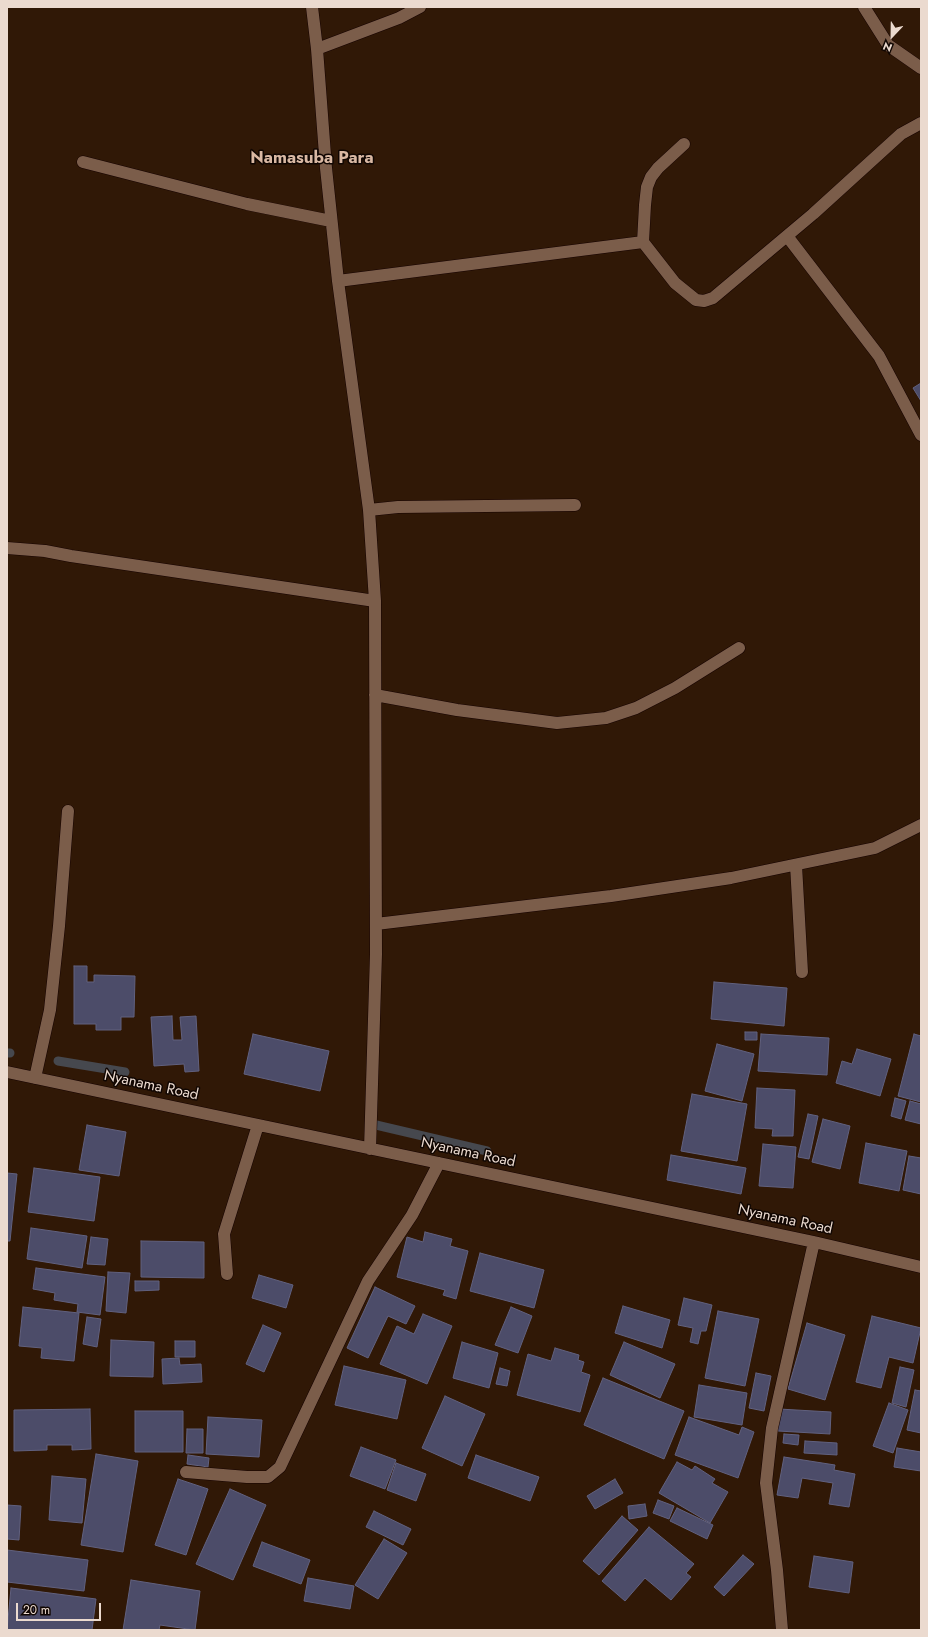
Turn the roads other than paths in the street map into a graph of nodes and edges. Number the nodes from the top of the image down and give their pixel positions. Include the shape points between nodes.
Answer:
1 (312, 7) edge
2 (420, 7) edge
3 (864, 7) edge
4 (317, 49) junction
5 (921, 68) edge
6 (921, 123) edge
7 (684, 144) dead end
8 (82, 162) dead end
9 (331, 221) junction
10 (787, 236) junction
11 (643, 242) junction
12 (338, 281) junction
13 (921, 434) edge
14 (575, 505) dead end
15 (370, 510) junction
16 (7, 548) edge
17 (375, 601) junction
18 (739, 648) dead end
19 (375, 695) junction
20 (68, 811) dead end
21 (921, 825) edge
22 (796, 865) junction
23 (376, 924) junction
24 (802, 972) dead end
25 (7, 1072) edge
26 (35, 1078) junction
27 (258, 1125) junction
28 (370, 1149) junction
29 (439, 1163) junction
30 (814, 1242) junction
31 (921, 1267) edge
32 (227, 1274) dead end
33 (186, 1472) dead end
34 (782, 1630) edge

1 - 4 street
2 - 4 street via 399,18
3 - 5 street via 888,45
4 - 9 street
6 - 10 street via 901,134
7 - 11 street via 651,177 647,187
8 - 9 street via 247,204
9 - 12 street
10 - 11 street via 713,298 704,301 696,300 675,283
10 - 13 street via 879,356
11 - 12 street
12 - 15 street
14 - 15 street via 398,507
15 - 17 street
16 - 17 street via 45,551
17 - 19 street
18 - 19 street via 675,688 636,708 606,718 557,723 457,710
19 - 23 street
20 - 26 street via 50,1010
21 - 22 street via 875,848
22 - 23 street via 732,878 611,896
22 - 24 street
23 - 28 street
25 - 26 street, Nyanama Road
26 - 27 street, Nyanama Road
27 - 28 street, Nyanama Road
27 - 32 street via 224,1234
28 - 29 street, Nyanama Road
29 - 30 street, Nyanama Road
29 - 33 street via 412,1215 368,1281 280,1467 268,1477
30 - 31 street, Nyanama Road
30 - 34 street via 772,1428 766,1483

